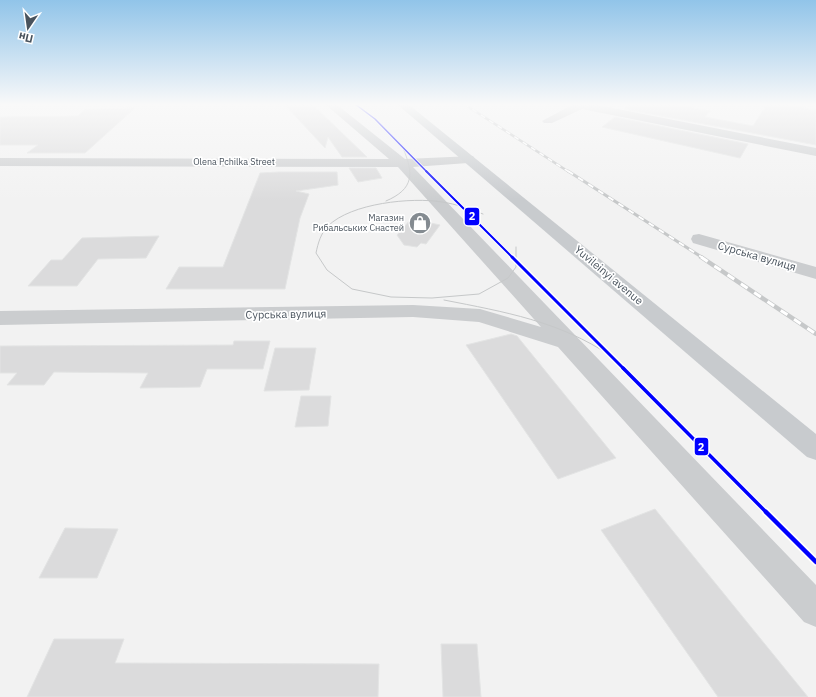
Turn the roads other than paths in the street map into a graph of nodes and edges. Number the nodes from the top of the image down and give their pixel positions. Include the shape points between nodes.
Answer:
1 (370, 137) edge
2 (441, 137) edge
3 (740, 137) edge
4 (816, 152) edge
5 (468, 159) junction
6 (0, 162) edge
7 (402, 163) junction
8 (699, 239) dead end
9 (816, 273) edge
10 (0, 318) edge
11 (568, 342) junction
12 (816, 449) edge
13 (816, 610) edge

1 - 7 street
2 - 5 main road, Yuvileinyi avenue
3 - 4 street
5 - 7 street, Olena Pchilka Street
5 - 12 main road, Yuvileinyi avenue
6 - 7 street, Olena Pchilka Street
7 - 11 street
8 - 9 street, Сурська вулиця
10 - 11 street, Сурська вулиця via 413,311 480,316
11 - 13 street

